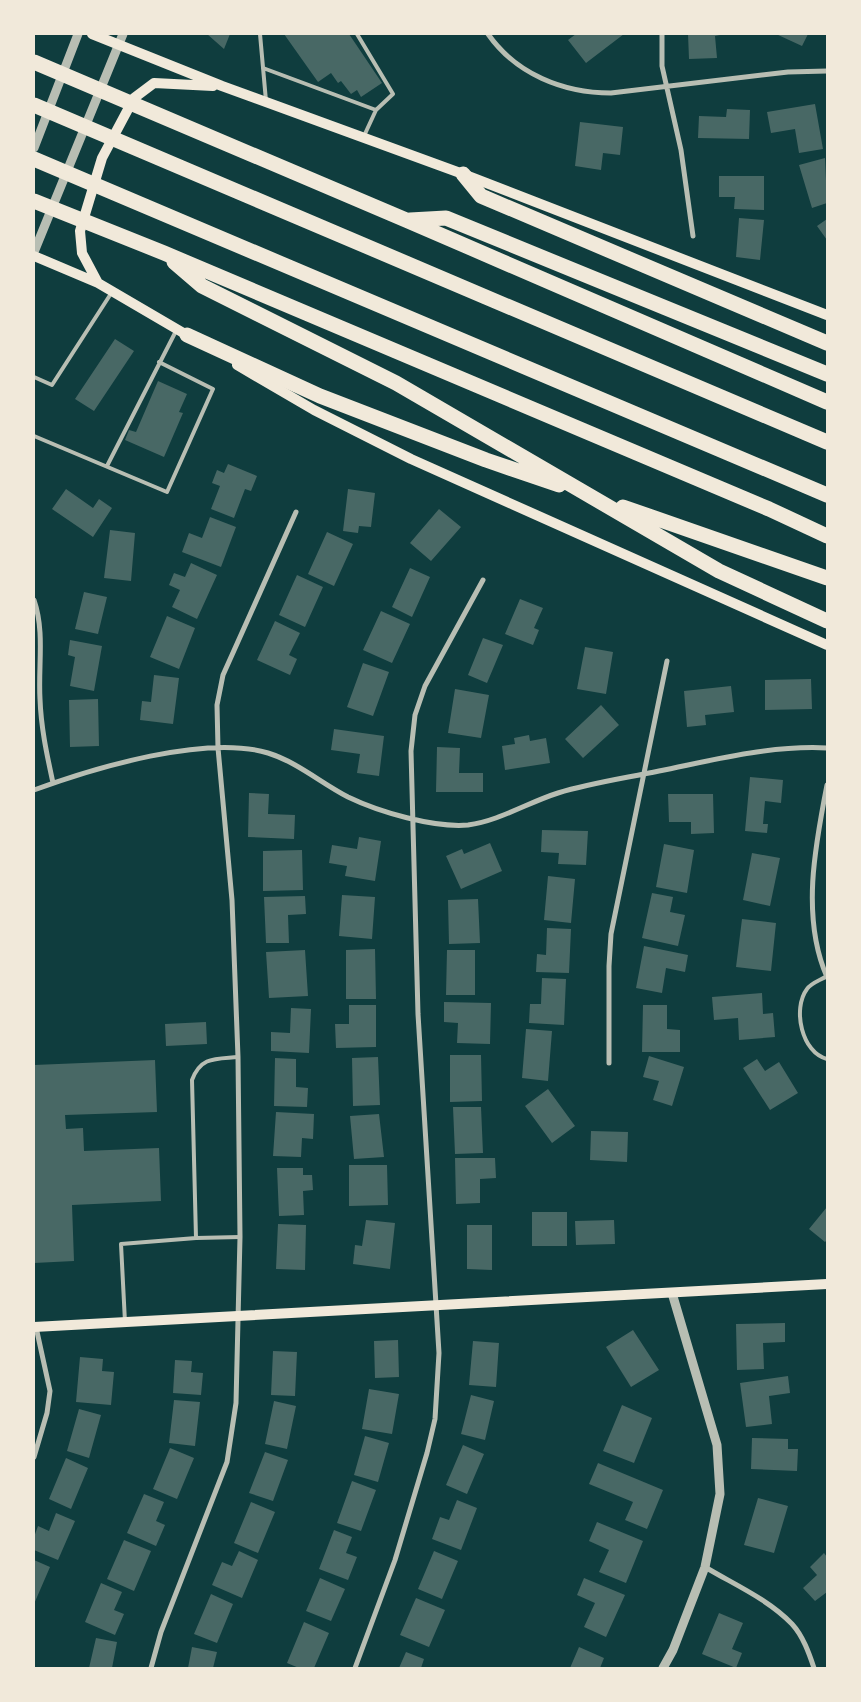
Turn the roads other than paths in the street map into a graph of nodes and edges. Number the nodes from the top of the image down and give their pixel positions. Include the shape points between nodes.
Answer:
1 (78, 34) edge
2 (92, 34) edge
3 (123, 34) edge
4 (260, 34) edge
5 (357, 34) edge
6 (488, 34) edge
7 (662, 34) edge
8 (120, 45) junction
9 (34, 62) edge
10 (263, 68) junction
11 (827, 70) edge
12 (222, 86) junction
13 (666, 87) junction
14 (266, 101) junction
15 (34, 106) edge
16 (376, 110) junction
17 (363, 139) junction
18 (34, 148) edge
19 (34, 159) edge
20 (463, 174) junction
21 (34, 201) edge
22 (406, 220) junction
23 (693, 236) dead end
24 (34, 252) edge
25 (164, 253) junction
26 (34, 256) edge
27 (98, 283) junction
28 (112, 292) junction
29 (827, 315) edge
30 (182, 332) junction
31 (827, 343) edge
32 (159, 362) junction
33 (827, 374) edge
34 (34, 377) edge
35 (827, 402) edge
36 (34, 436) edge
37 (827, 442) edge
38 (107, 466) junction
39 (827, 495) edge
40 (296, 512) dead end
41 (827, 536) edge
42 (827, 578) edge
43 (483, 580) dead end
44 (34, 600) edge
45 (827, 621) edge
46 (827, 645) edge
47 (667, 661) dead end
48 (218, 748) junction
49 (827, 748) edge
50 (644, 774) junction
51 (53, 783) junction
52 (827, 785) edge
53 (34, 790) edge
54 (411, 818) junction
55 (827, 976) edge
56 (238, 1057) junction
57 (827, 1059) edge
58 (609, 1063) dead end
59 (240, 1237) junction
60 (196, 1238) junction
61 (827, 1284) edge
62 (672, 1293) junction
63 (436, 1305) junction
64 (238, 1316) junction
65 (125, 1322) junction
66 (35, 1327) edge
67 (34, 1457) edge
68 (704, 1567) junction
69 (151, 1668) edge
70 (355, 1668) edge
71 (663, 1668) edge
72 (814, 1668) edge

1 - 18 street
2 - 8 main road
3 - 8 street
4 - 10 lane
5 - 16 lane via 393,94
6 - 13 street via 509,59 545,80 592,93
7 - 13 street
8 - 12 main road
8 - 24 street
9 - 22 highway
10 - 14 lane
10 - 16 lane
11 - 13 street
12 - 14 main road
12 - 27 main road via 154,83 134,98 102,158 80,231 82,252
13 - 23 street via 681,150
14 - 17 main road
15 - 37 highway
16 - 17 lane
17 - 20 main road
19 - 39 highway
20 - 29 main road
20 - 31 highway via 481,196
21 - 25 highway
22 - 33 highway via 446,218
22 - 35 highway
25 - 41 highway
25 - 45 highway via 202,286 396,383 720,571
26 - 27 main road
27 - 28 main road
28 - 30 main road
28 - 34 lane via 52,385
30 - 32 lane
30 - 42 highway via 320,396 486,460
30 - 46 main road via 314,410 411,459
32 - 38 lane
32 - 38 lane via 213,389 167,492
36 - 38 lane
40 - 48 street via 223,675 217,705
43 - 54 street via 425,686 415,715 411,751
44 - 51 street via 40,618 43,739
47 - 50 street
48 - 51 street via 179,750
48 - 54 street via 268,753 349,797
48 - 56 street via 232,900
49 - 50 street via 806,747 734,756
50 - 54 street via 557,793 469,824 444,824
50 - 58 street via 611,934
51 - 53 street
52 - 55 street via 812,890 816,944
54 - 63 street via 418,1014
55 - 57 lane via 808,988 801,1000 801,1029 808,1048 818,1057
56 - 59 street
56 - 60 lane via 210,1059 196,1069 192,1080
59 - 60 lane
59 - 64 street
60 - 65 lane via 121,1244
61 - 62 main road
62 - 63 main road
62 - 68 street via 718,1445 720,1494
63 - 64 main road
63 - 70 street via 439,1353 435,1420 395,1560
64 - 65 main road
64 - 69 street via 236,1403 227,1462 160,1632
65 - 66 main road
66 - 67 street via 50,1391
68 - 71 street
68 - 72 street via 760,1600 791,1623

